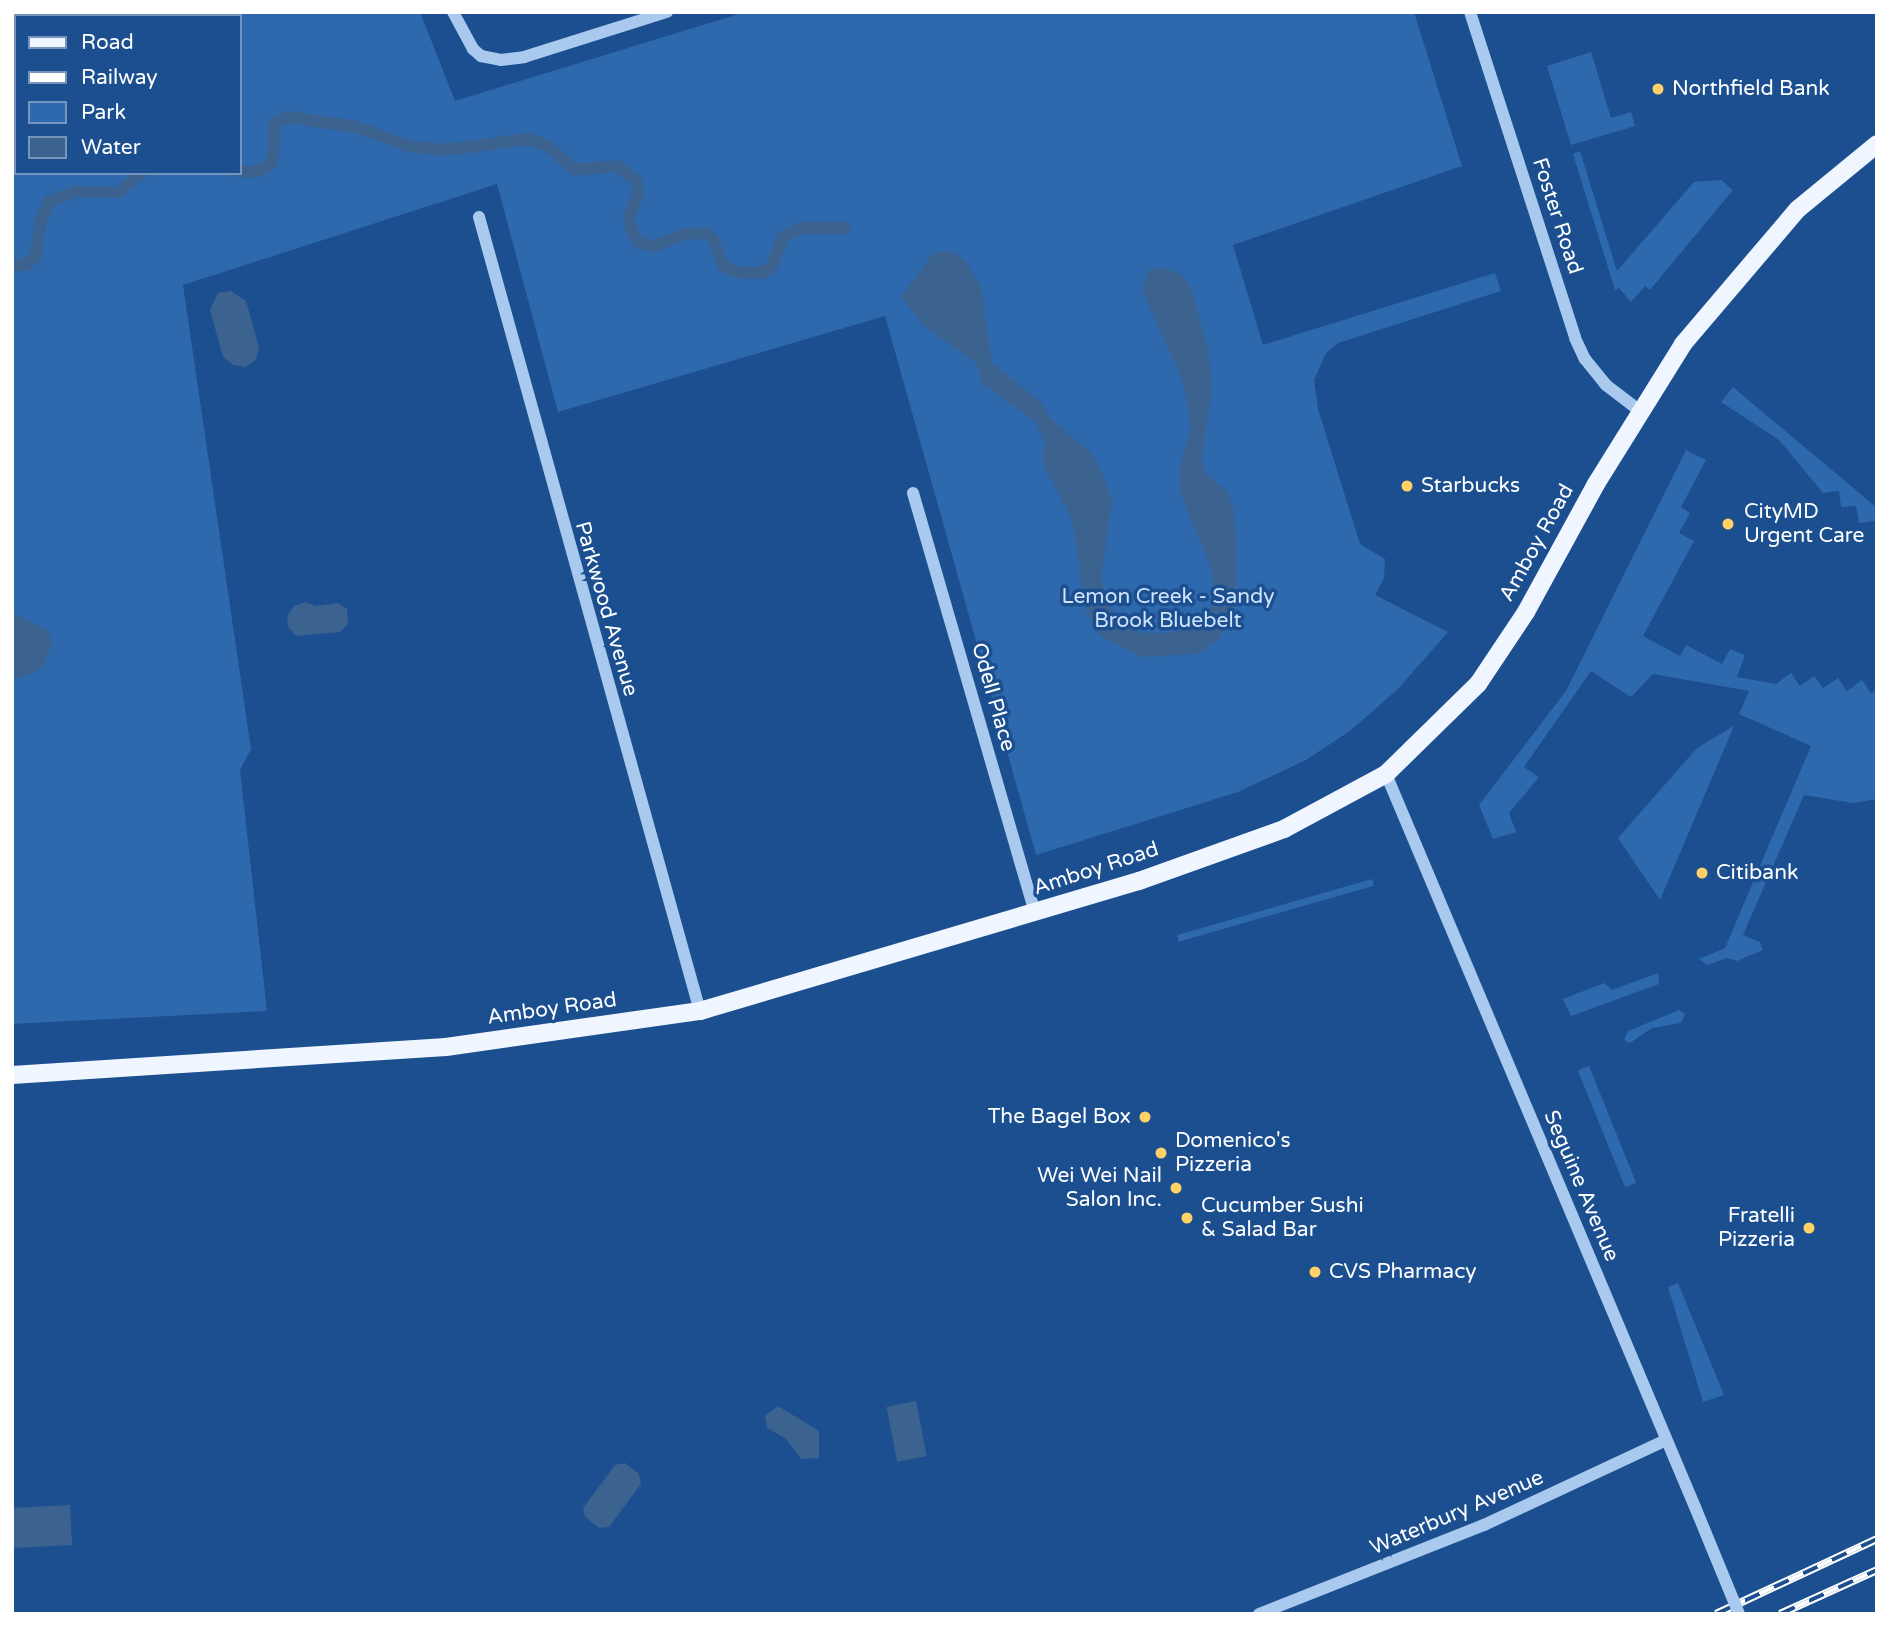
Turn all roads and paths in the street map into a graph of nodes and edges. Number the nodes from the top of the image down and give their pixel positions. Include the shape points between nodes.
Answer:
1 (453, 12) edge
2 (667, 12) edge
3 (1470, 12) edge
4 (1877, 144) edge
5 (479, 217) dead end
6 (1640, 411) junction
7 (913, 493) dead end
8 (1386, 774) junction
9 (1035, 912) junction
10 (699, 1011) junction
11 (12, 1074) edge
12 (1666, 1440) junction
13 (1259, 1614) edge
14 (1739, 1614) edge

1 - 2 street via 465,41 481,56 524,57
3 - 6 street, Foster Road via 1575,338 1606,385
4 - 6 main road, Amboy Road via 1798,209 1747,265 1683,344
5 - 10 street, Parkwood Avenue
6 - 8 main road, Amboy Road via 1505,646 1461,702
7 - 9 street, Odell Place
8 - 9 main road, Amboy Road via 1284,829
8 - 12 street, Seguine Avenue
9 - 10 main road, Amboy Road
10 - 11 main road, Amboy Road via 446,1047
12 - 13 street, Waterbury Avenue via 1484,1525
12 - 14 street, Seguine Avenue, bridge

